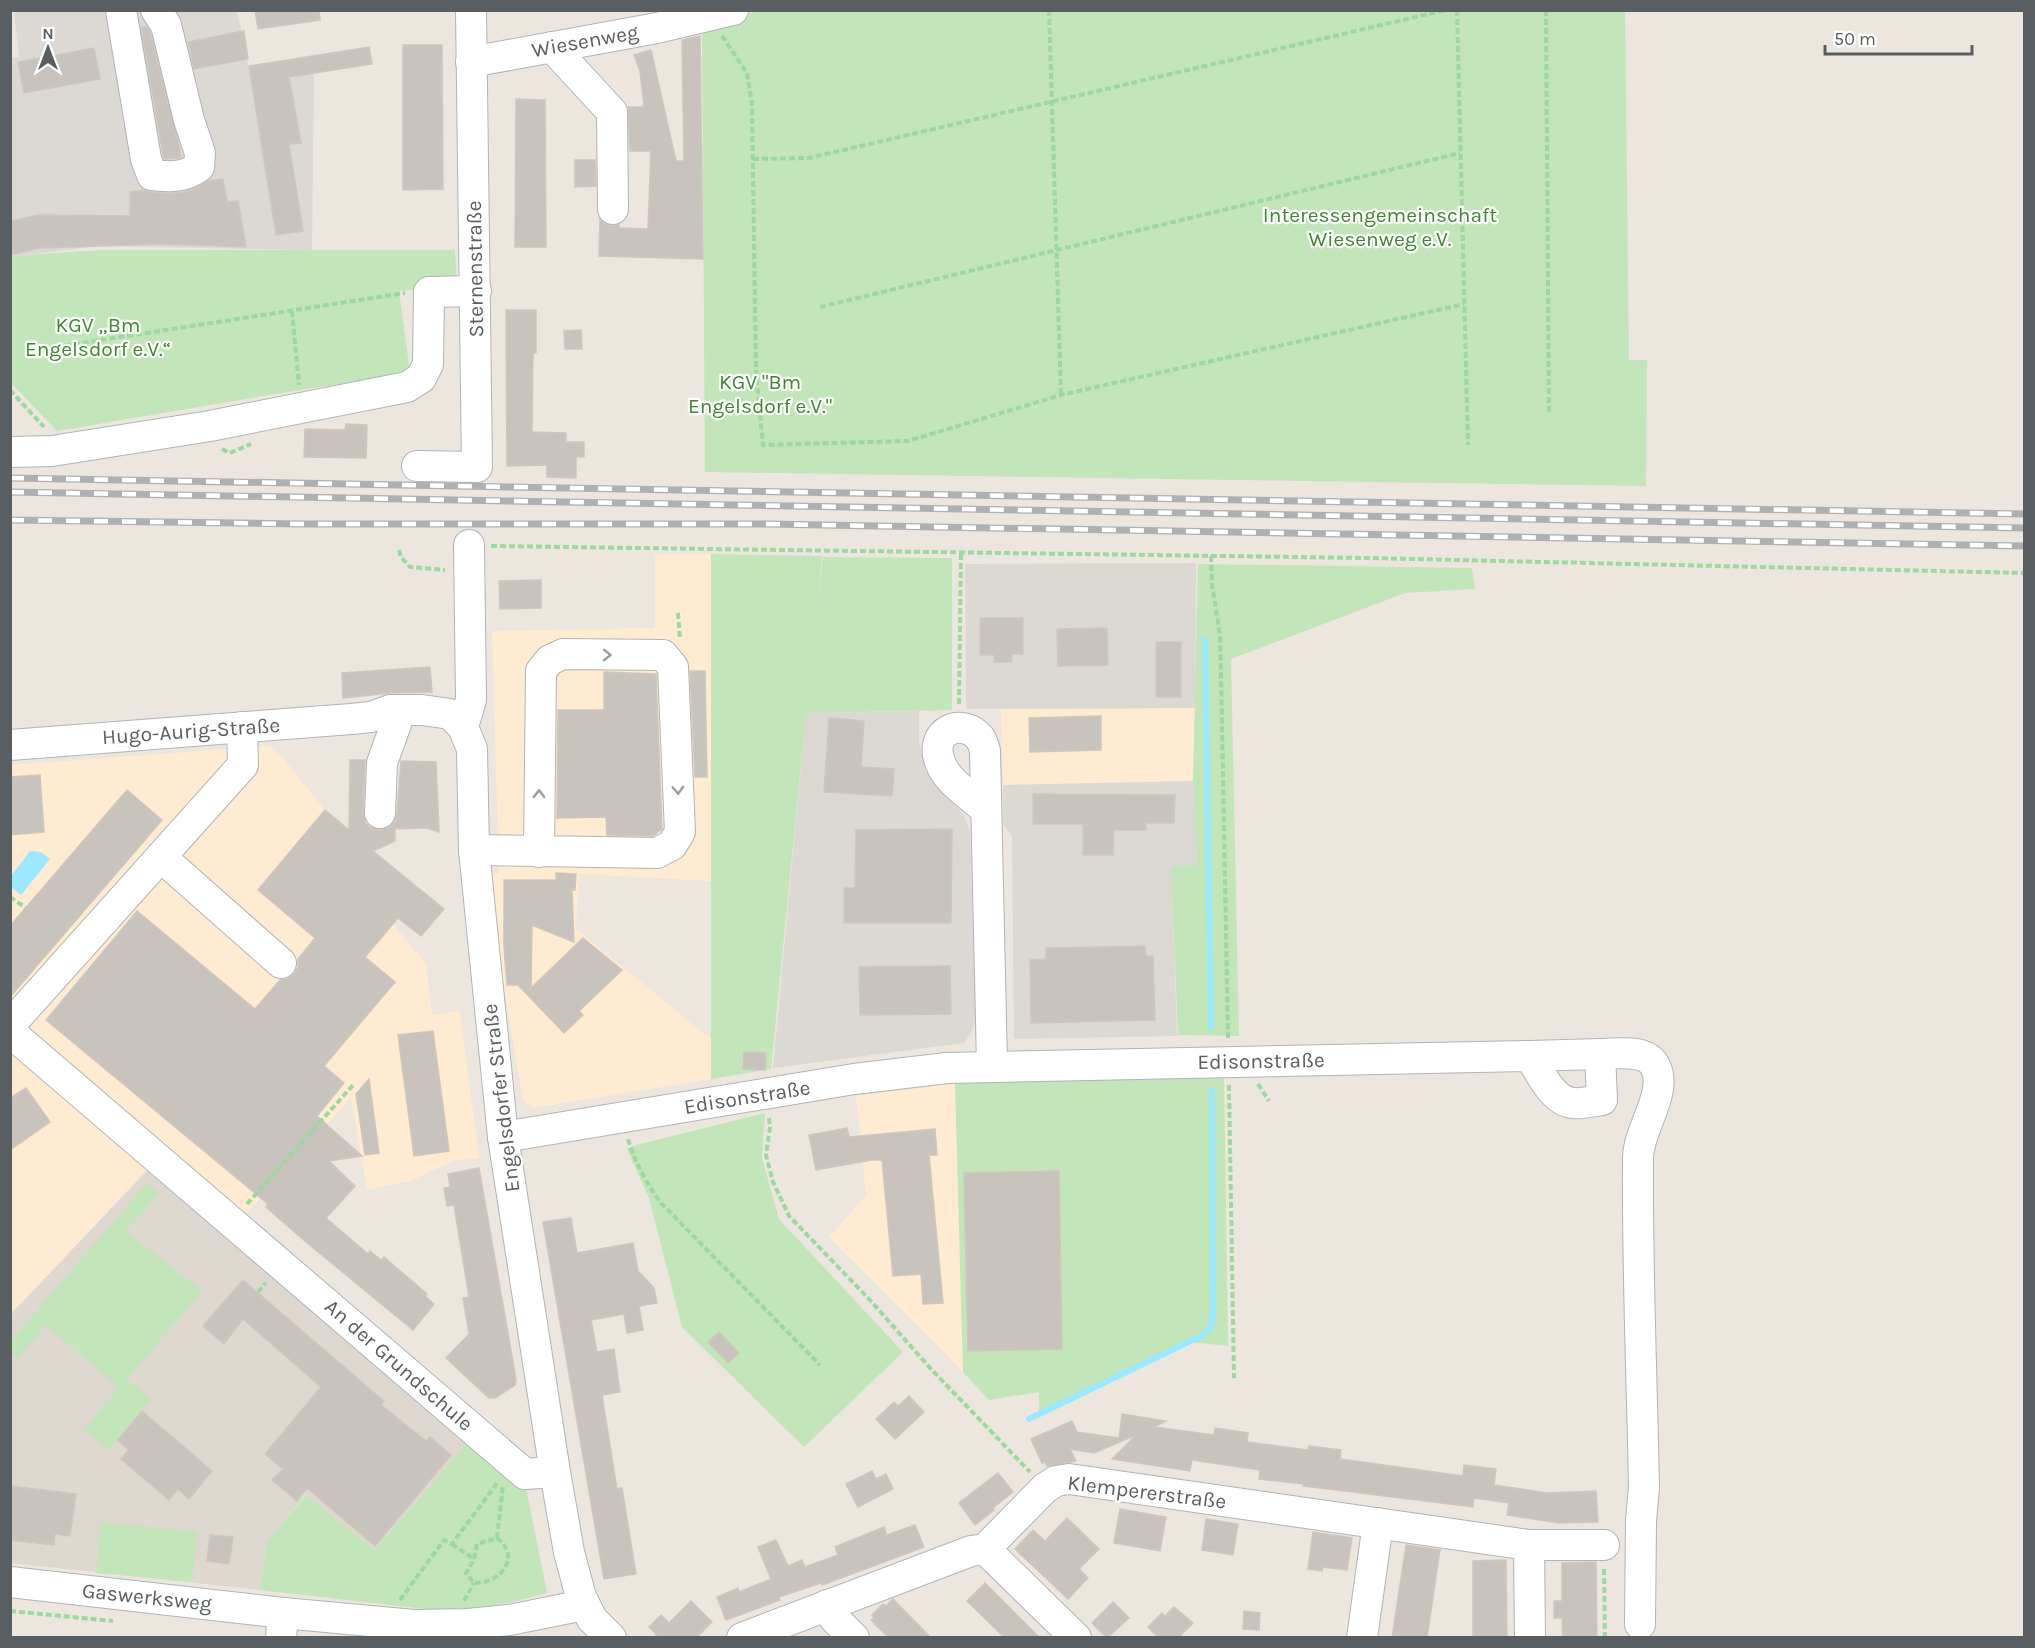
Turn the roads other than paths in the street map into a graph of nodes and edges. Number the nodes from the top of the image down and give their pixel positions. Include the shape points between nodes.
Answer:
1 (121, 10) edge
2 (156, 10) edge
3 (471, 10) edge
4 (733, 10) edge
5 (552, 47) junction
6 (471, 62) junction
7 (613, 209) dead end
8 (476, 291) junction
9 (10, 452) edge
10 (417, 466) dead end
11 (469, 545) road end
12 (384, 720) junction
13 (242, 727) junction
14 (463, 727) junction
15 (10, 745) edge
16 (986, 810) junction
17 (380, 813) dead end
18 (474, 850) junction
19 (538, 852) junction
20 (161, 857) junction
21 (281, 963) dead end
22 (10, 1025) edge
23 (10, 1032) edge
24 (1600, 1054) junction
25 (1530, 1056) junction
26 (992, 1066) junction
27 (503, 1137) junction
28 (555, 1472) junction
29 (1378, 1523) junction
30 (1529, 1545) junction
31 (1604, 1545) road end
32 (985, 1548) junction
33 (10, 1582) edge
34 (584, 1605) junction
35 (827, 1605) junction
36 (1640, 1624) dead end
37 (283, 1625) edge
38 (611, 1638) edge
39 (742, 1638) edge
40 (854, 1638) edge
41 (1076, 1638) edge
42 (1362, 1638) edge
43 (1530, 1638) edge

1 - 2 street via 146,159 152,175 169,177 189,174 199,166 200,153 166,25
3 - 6 street, Sternenstraße
4 - 5 street, Wiesenweg
5 - 6 street, Wiesenweg
5 - 7 street via 612,112
6 - 8 street, Sternenstraße
8 - 9 street via 429,292 428,364 421,378 407,387 52,452
8 - 10 street, Sternenstraße via 477,467
11 - 14 street via 471,700
12 - 13 street, Hugo-Aurig-Straße
12 - 14 street, Hugo-Aurig-Straße via 447,729
12 - 17 street
13 - 15 street, Hugo-Aurig-Straße
13 - 20 street via 243,765
14 - 18 street, Engelsdorfer Straße via 472,749
16 - 16 street via 985,751 981,739 972,731 947,730 939,737 940,762 946,773
16 - 26 street
18 - 19 street
18 - 27 street, Engelsdorfer Straße
19 -> 19 street via 541,671 550,660 563,654 663,655 673,667 680,832 672,844 657,853
20 - 21 street
20 - 22 street
23 - 28 street, An der Grundschule via 241,1229 508,1468 525,1474
24 - 25 street, Edisonstraße
24 - 25 street via 1602,1100 1574,1103 1554,1093
24 - 36 street, Edisonstraße via 1635,1053 1647,1057 1659,1077 1659,1088 1638,1150 1644,1487
25 - 26 street, Edisonstraße via 1228,1050
26 - 27 street, Edisonstraße via 855,1079
27 - 28 street, Engelsdorfer Straße
28 - 34 street, Engelsdorfer Straße via 569,1552
29 - 30 street, Klempererstraße
29 - 32 street, Klempererstraße via 1069,1479 1045,1488
29 - 42 street
30 - 31 street, Klempererstraße
30 - 43 street
32 - 35 street, Klempererstraße
32 - 41 street
33 - 37 street, Gaswerksweg
34 - 37 street, Gaswerksweg via 468,1624
34 - 38 street, Engelsdorfer Straße
35 - 39 street, Klempererstraße
35 - 40 street

